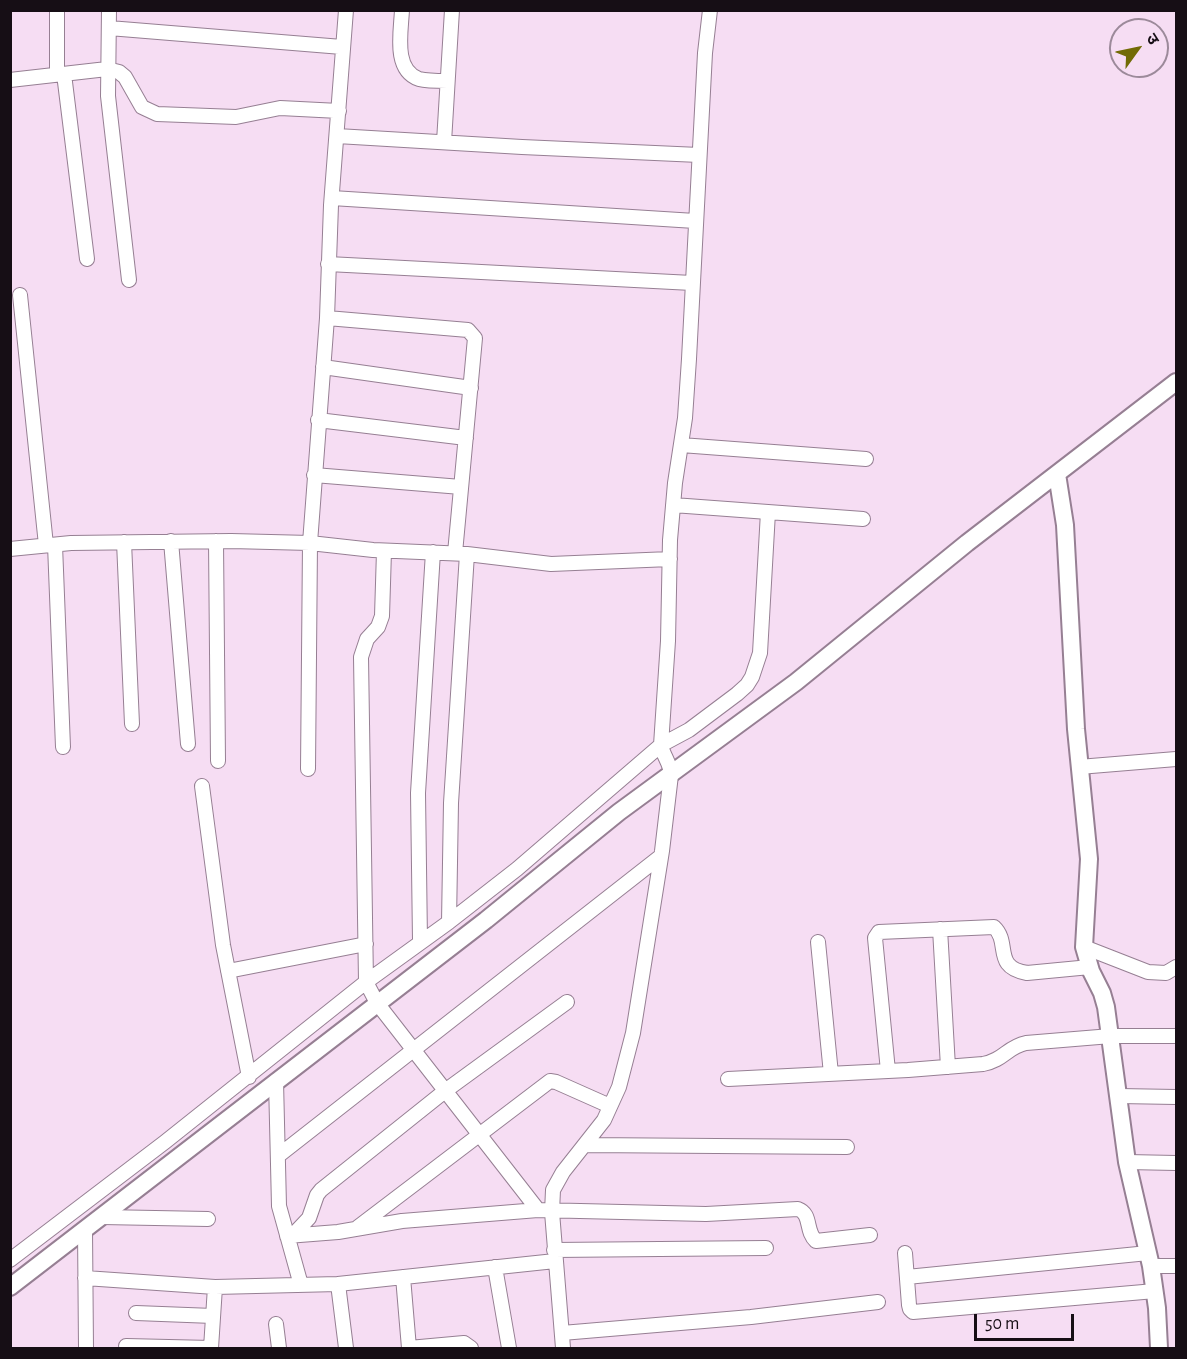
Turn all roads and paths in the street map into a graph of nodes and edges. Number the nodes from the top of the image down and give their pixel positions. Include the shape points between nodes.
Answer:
1 (57, 10) edge
2 (110, 10) edge
3 (346, 10) edge
4 (402, 10) edge
5 (452, 10) edge
6 (710, 10) edge
7 (109, 28) junction
8 (342, 47) junction
9 (107, 69) junction
10 (60, 74) junction
11 (10, 80) edge
12 (447, 81) junction
13 (339, 111) junction
14 (337, 136) junction
15 (444, 142) junction
16 (699, 155) junction
17 (332, 198) junction
18 (695, 221) junction
19 (87, 259) dead end
20 (328, 264) junction
21 (129, 280) dead end
22 (692, 282) junction
23 (20, 295) dead end
24 (327, 318) junction
25 (323, 367) junction
26 (1176, 382) edge
27 (471, 388) junction
28 (318, 420) junction
29 (466, 438) junction
30 (681, 445) junction
31 (866, 459) dead end
32 (1057, 474) junction
33 (315, 475) junction
34 (461, 487) junction
35 (673, 505) junction
36 (768, 512) junction
37 (862, 519) dead end
38 (216, 541) junction
39 (124, 542) junction
40 (171, 542) junction
41 (310, 543) junction
42 (50, 545) junction
43 (10, 549) edge
44 (384, 551) junction
45 (433, 552) junction
46 (461, 553) junction
47 (670, 559) junction
48 (132, 724) dead end
49 (188, 744) dead end
50 (63, 747) dead end
51 (1176, 759) edge
52 (666, 760) junction
53 (218, 761) dead end
54 (1080, 767) junction
55 (308, 770) dead end
56 (202, 786) dead end
57 (661, 856) junction
58 (449, 922) junction
59 (940, 928) junction
60 (420, 941) junction
61 (818, 942) dead end
62 (366, 944) junction
63 (1084, 947) junction
64 (1090, 967) junction
65 (1176, 967) edge
66 (228, 971) junction
67 (371, 992) junction
68 (567, 1002) dead end
69 (1111, 1036) junction
70 (1176, 1036) edge
71 (413, 1050) junction
72 (948, 1067) junction
73 (888, 1071) junction
74 (831, 1074) junction
75 (249, 1077) junction
76 (728, 1079) dead end
77 (276, 1081) junction
78 (445, 1091) junction
79 (1119, 1096) junction
80 (1176, 1098) edge
81 (610, 1106) junction
82 (479, 1135) junction
83 (586, 1145) junction
84 (847, 1147) dead end
85 (278, 1156) junction
86 (1127, 1162) junction
87 (1176, 1163) edge
88 (545, 1211) junction
89 (91, 1215) junction
90 (208, 1219) dead end
91 (356, 1229) junction
92 (290, 1236) junction
93 (870, 1236) dead end
94 (766, 1248) dead end
95 (905, 1253) dead end
96 (555, 1256) junction
97 (10, 1260) edge
98 (1149, 1260) junction
99 (1176, 1266) edge
100 (495, 1267) junction
101 (403, 1277) junction
102 (907, 1277) junction
103 (85, 1278) junction
104 (338, 1284) junction
105 (301, 1285) junction
106 (10, 1287) edge
107 (215, 1287) junction
108 (1155, 1291) junction
109 (878, 1302) dead end
110 (136, 1313) dead end
111 (213, 1316) junction
112 (276, 1324) dead end
113 (562, 1333) junction
114 (126, 1346) dead end
115 (86, 1348) edge
116 (211, 1348) edge
117 (279, 1348) edge
118 (346, 1348) edge
119 (409, 1348) edge
120 (471, 1348) edge
121 (509, 1348) edge
122 (563, 1348) edge
123 (1159, 1348) edge

1 - 10 street
2 - 7 street
3 - 8 street
4 - 12 street via 401,60 406,71 420,79
5 - 12 street
6 - 16 street
7 - 8 street
7 - 9 street
8 - 13 street
9 - 10 street
9 - 13 street via 125,77 142,106 157,114 236,117 280,108
9 - 21 street via 110,128
10 - 11 street
10 - 19 street
12 - 15 street
13 - 14 street
14 - 15 street
14 - 17 street
15 - 16 street
16 - 18 street
17 - 18 street
17 - 20 street
18 - 22 street
20 - 22 street
20 - 24 street
22 - 30 street
23 - 42 street
24 - 25 street
24 - 27 street via 468,330 475,338
25 - 27 street
25 - 28 street
26 - 32 street
27 - 29 street
28 - 29 street
28 - 33 street
29 - 34 street
30 - 31 street
30 - 35 street
32 - 52 street via 796,681
32 - 54 street via 1065,525
33 - 34 street
33 - 41 street
34 - 46 street
35 - 36 street
35 - 47 street
36 - 37 street
36 - 52 street via 760,653 752,677 737,694 689,730
38 - 40 street
38 - 41 street
38 - 53 street
39 - 40 street
39 - 42 street
39 - 48 street
40 - 49 street
41 - 44 street
41 - 55 street
42 - 43 street
42 - 50 street
44 - 45 street
44 - 62 street via 382,616 361,657
45 - 46 street
45 - 60 street via 418,793
46 - 47 street via 551,564
46 - 58 street
47 - 52 street
51 - 54 street
52 - 57 street
52 - 58 street
52 - 67 street via 610,819 486,920
54 - 63 street via 1089,859
56 - 66 street
57 - 71 street
57 - 81 street via 633,1034
58 - 60 street
59 - 64 street via 994,927 999,931 1005,961 1017,971
59 - 72 street
59 - 73 street via 885,930 876,934
60 - 67 street
61 - 74 street
62 - 66 street
62 - 67 street
63 - 64 street
63 - 65 street via 1148,972 1166,973
64 - 69 street via 1102,993
66 - 75 street
67 - 71 street
67 - 75 street
67 - 77 street
68 - 78 street
69 - 70 street
69 - 72 street via 1026,1043 994,1062
69 - 79 street
71 - 78 street
71 - 85 street
72 - 73 street
73 - 74 street
74 - 76 street
75 - 89 street
77 - 85 street
77 - 89 street
78 - 82 street
78 - 92 street via 321,1190 309,1218
79 - 80 street
79 - 86 street
81 - 82 street via 550,1081
81 - 83 street
82 - 88 street
82 - 91 street
83 - 84 street
83 - 88 street via 563,1172
85 - 92 street via 279,1206
86 - 87 street
86 - 98 street
88 - 91 street via 402,1221
88 - 93 street via 706,1214 798,1209 807,1215 809,1233 816,1240
88 - 96 street
89 - 90 street
89 - 97 street
89 - 103 street
89 - 106 street
91 - 92 street
92 - 105 street
94 - 96 street
95 - 102 street
96 - 100 street
96 - 113 street
98 - 99 street
98 - 102 street
98 - 108 street
100 - 101 street
100 - 121 street
101 - 104 street
101 - 119 street
102 - 108 street via 910,1309 917,1312
103 - 107 street
103 - 115 street
104 - 105 street
104 - 118 street
105 - 107 street
107 - 111 street
108 - 123 street
109 - 113 street
110 - 111 street
111 - 116 street
112 - 117 street
113 - 122 street
114 - 116 street
119 - 120 street via 464,1343

